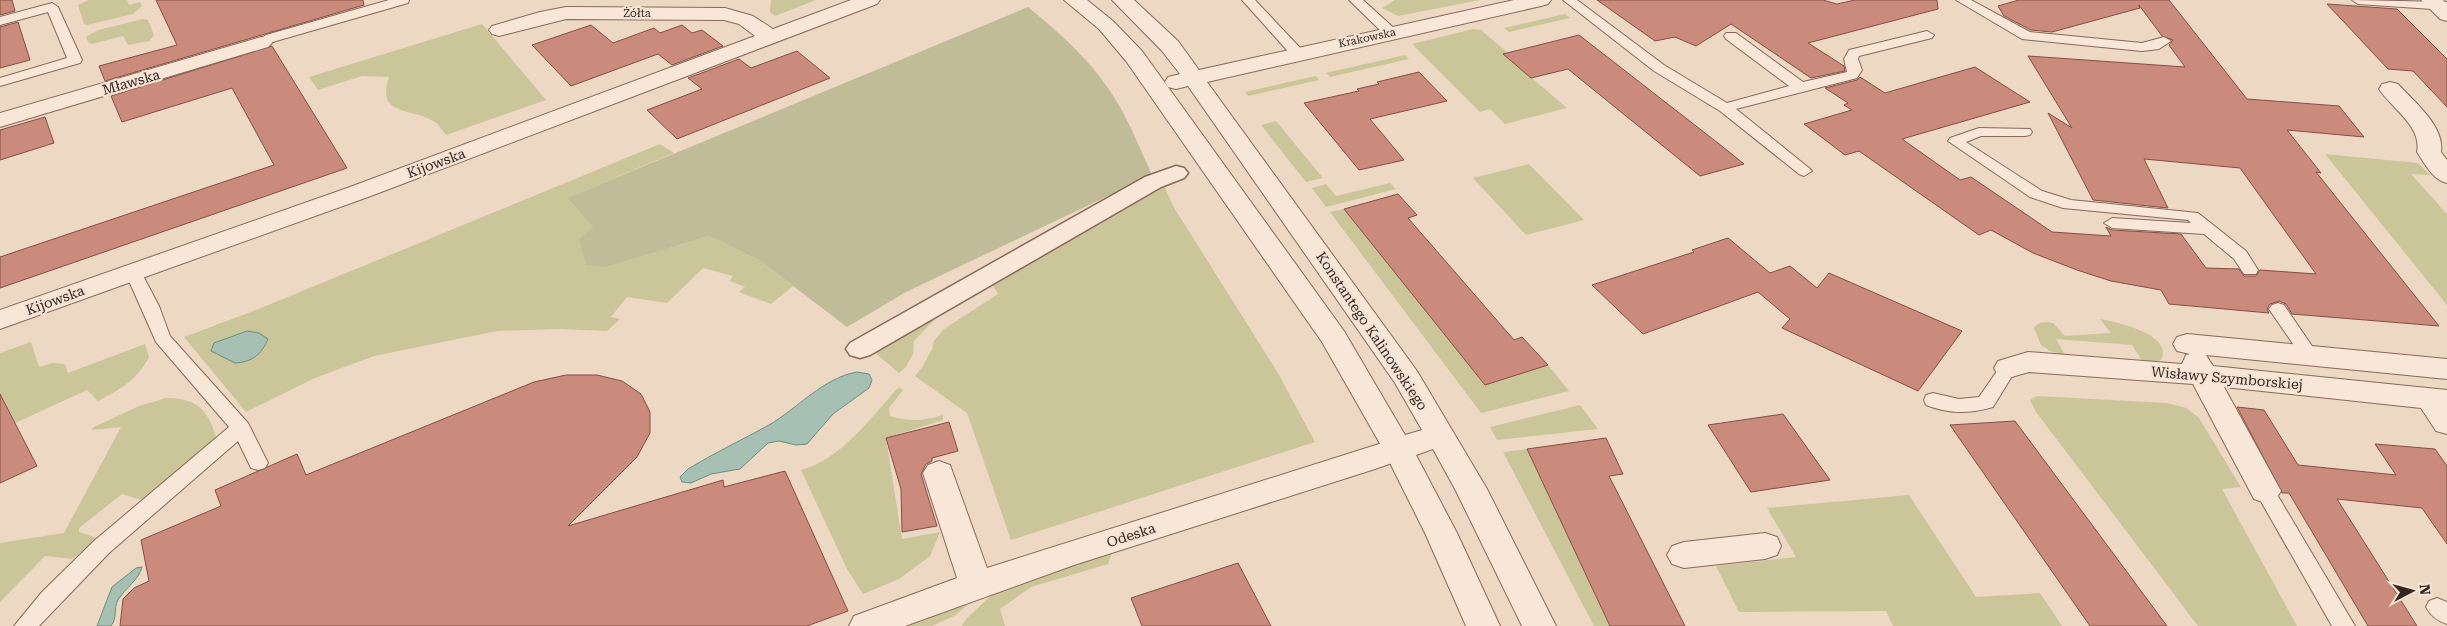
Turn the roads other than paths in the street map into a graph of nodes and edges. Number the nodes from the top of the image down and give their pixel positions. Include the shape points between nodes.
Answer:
1 (403, 0) edge
2 (870, 0) edge
3 (1074, 0) edge
4 (1122, 0) edge
5 (1250, 0) edge
6 (1355, 0) edge
7 (1541, 0) edge
8 (1569, 0) edge
9 (1962, 0) edge
10 (2358, 0) edge
11 (1517, 3) edge
12 (2441, 7) edge
13 (0, 21) edge
14 (499, 30) dead end
15 (1391, 33) junction
16 (1927, 35) dead end
17 (1731, 36) dead end
18 (770, 37) junction
19 (2164, 41) dead end
20 (261, 43) joint
21 (1298, 54) junction
22 (1193, 78) junction
23 (0, 82) edge
24 (1155, 87) junction
25 (1800, 87) junction
26 (2390, 89) dead end
27 (1726, 108) junction
28 (0, 120) edge
29 (2025, 132) dead end
30 (1804, 171) dead end
31 (1176, 173) dead end
32 (2447, 176) edge
33 (2112, 223) dead end
34 (2208, 229) junction
35 (2250, 270) dead end
36 (133, 272) junction
37 (2278, 309) dead end
38 (0, 320) edge
39 (860, 349) dead end
40 (2310, 356) junction
41 (2008, 368) joint
42 (2447, 369) edge
43 (2202, 375) junction
44 (2439, 399) edge
45 (1933, 400) dead end
46 (2447, 423) edge
47 (241, 428) junction
48 (1441, 435) junction
49 (1398, 449) junction
50 (258, 464) dead end
51 (939, 473) dead end
52 (2265, 491) joint
53 (1765, 546) dead end
54 (1684, 555) dead end
55 (976, 584) junction
56 (25, 626) edge
57 (866, 626) edge
58 (1483, 626) edge
59 (1539, 626) edge
60 (2344, 626) edge

1 - 20 lane
2 - 18 street, Kijowska
3 - 24 street via 1106,25 1134,56
4 - 22 street, Konstantego Kalinowskiego via 1170,46
5 - 21 lane
6 - 15 lane
7 - 11 street, Krakowska
8 - 27 lane via 1660,68
9 - 19 lane via 2027,36 2142,47
10 - 12 lane
11 - 15 street, Krakowska
13 - 23 lane via 52,8 75,60
14 - 18 street, Żółta via 566,13 709,13 736,16
15 - 21 street, Krakowska
16 - 25 lane via 1854,54 1851,59 1856,70 1852,75
17 - 25 lane
18 - 36 street, Kijowska via 396,179
20 - 28 street, Mławska
21 - 22 street, Krakowska
22 - 24 street, Krakowska
22 - 48 street, Konstantego Kalinowskiego via 1370,323
24 - 49 street via 1334,338
25 - 27 lane
26 - 32 street via 2424,127 2431,140 2429,152
27 - 30 lane
29 - 34 lane via 1978,132 1955,141 2036,194 2069,205 2192,216
31 - 39 street via 1144,187
33 - 34 lane
34 - 35 lane via 2240,255
36 - 38 street, Kijowska
36 - 47 lane via 162,338
37 - 40 lane
40 - 42 street
40 - 43 street via 2187,344
41 - 43 street, Wisławy Szymborskiej via 2028,362
41 - 45 lane via 1986,402 1966,405 1940,404
43 - 44 street, Wisławy Szymborskiej
43 - 52 street
44 - 46 street
47 - 50 lane
47 - 56 lane via 90,558
48 - 49 street, Odeska
48 - 59 street, Konstantego Kalinowskiego via 1510,563
49 - 55 street, Odeska
49 - 58 street
51 - 55 street
52 - 60 lane
53 - 54 street
55 - 57 street, Odeska

